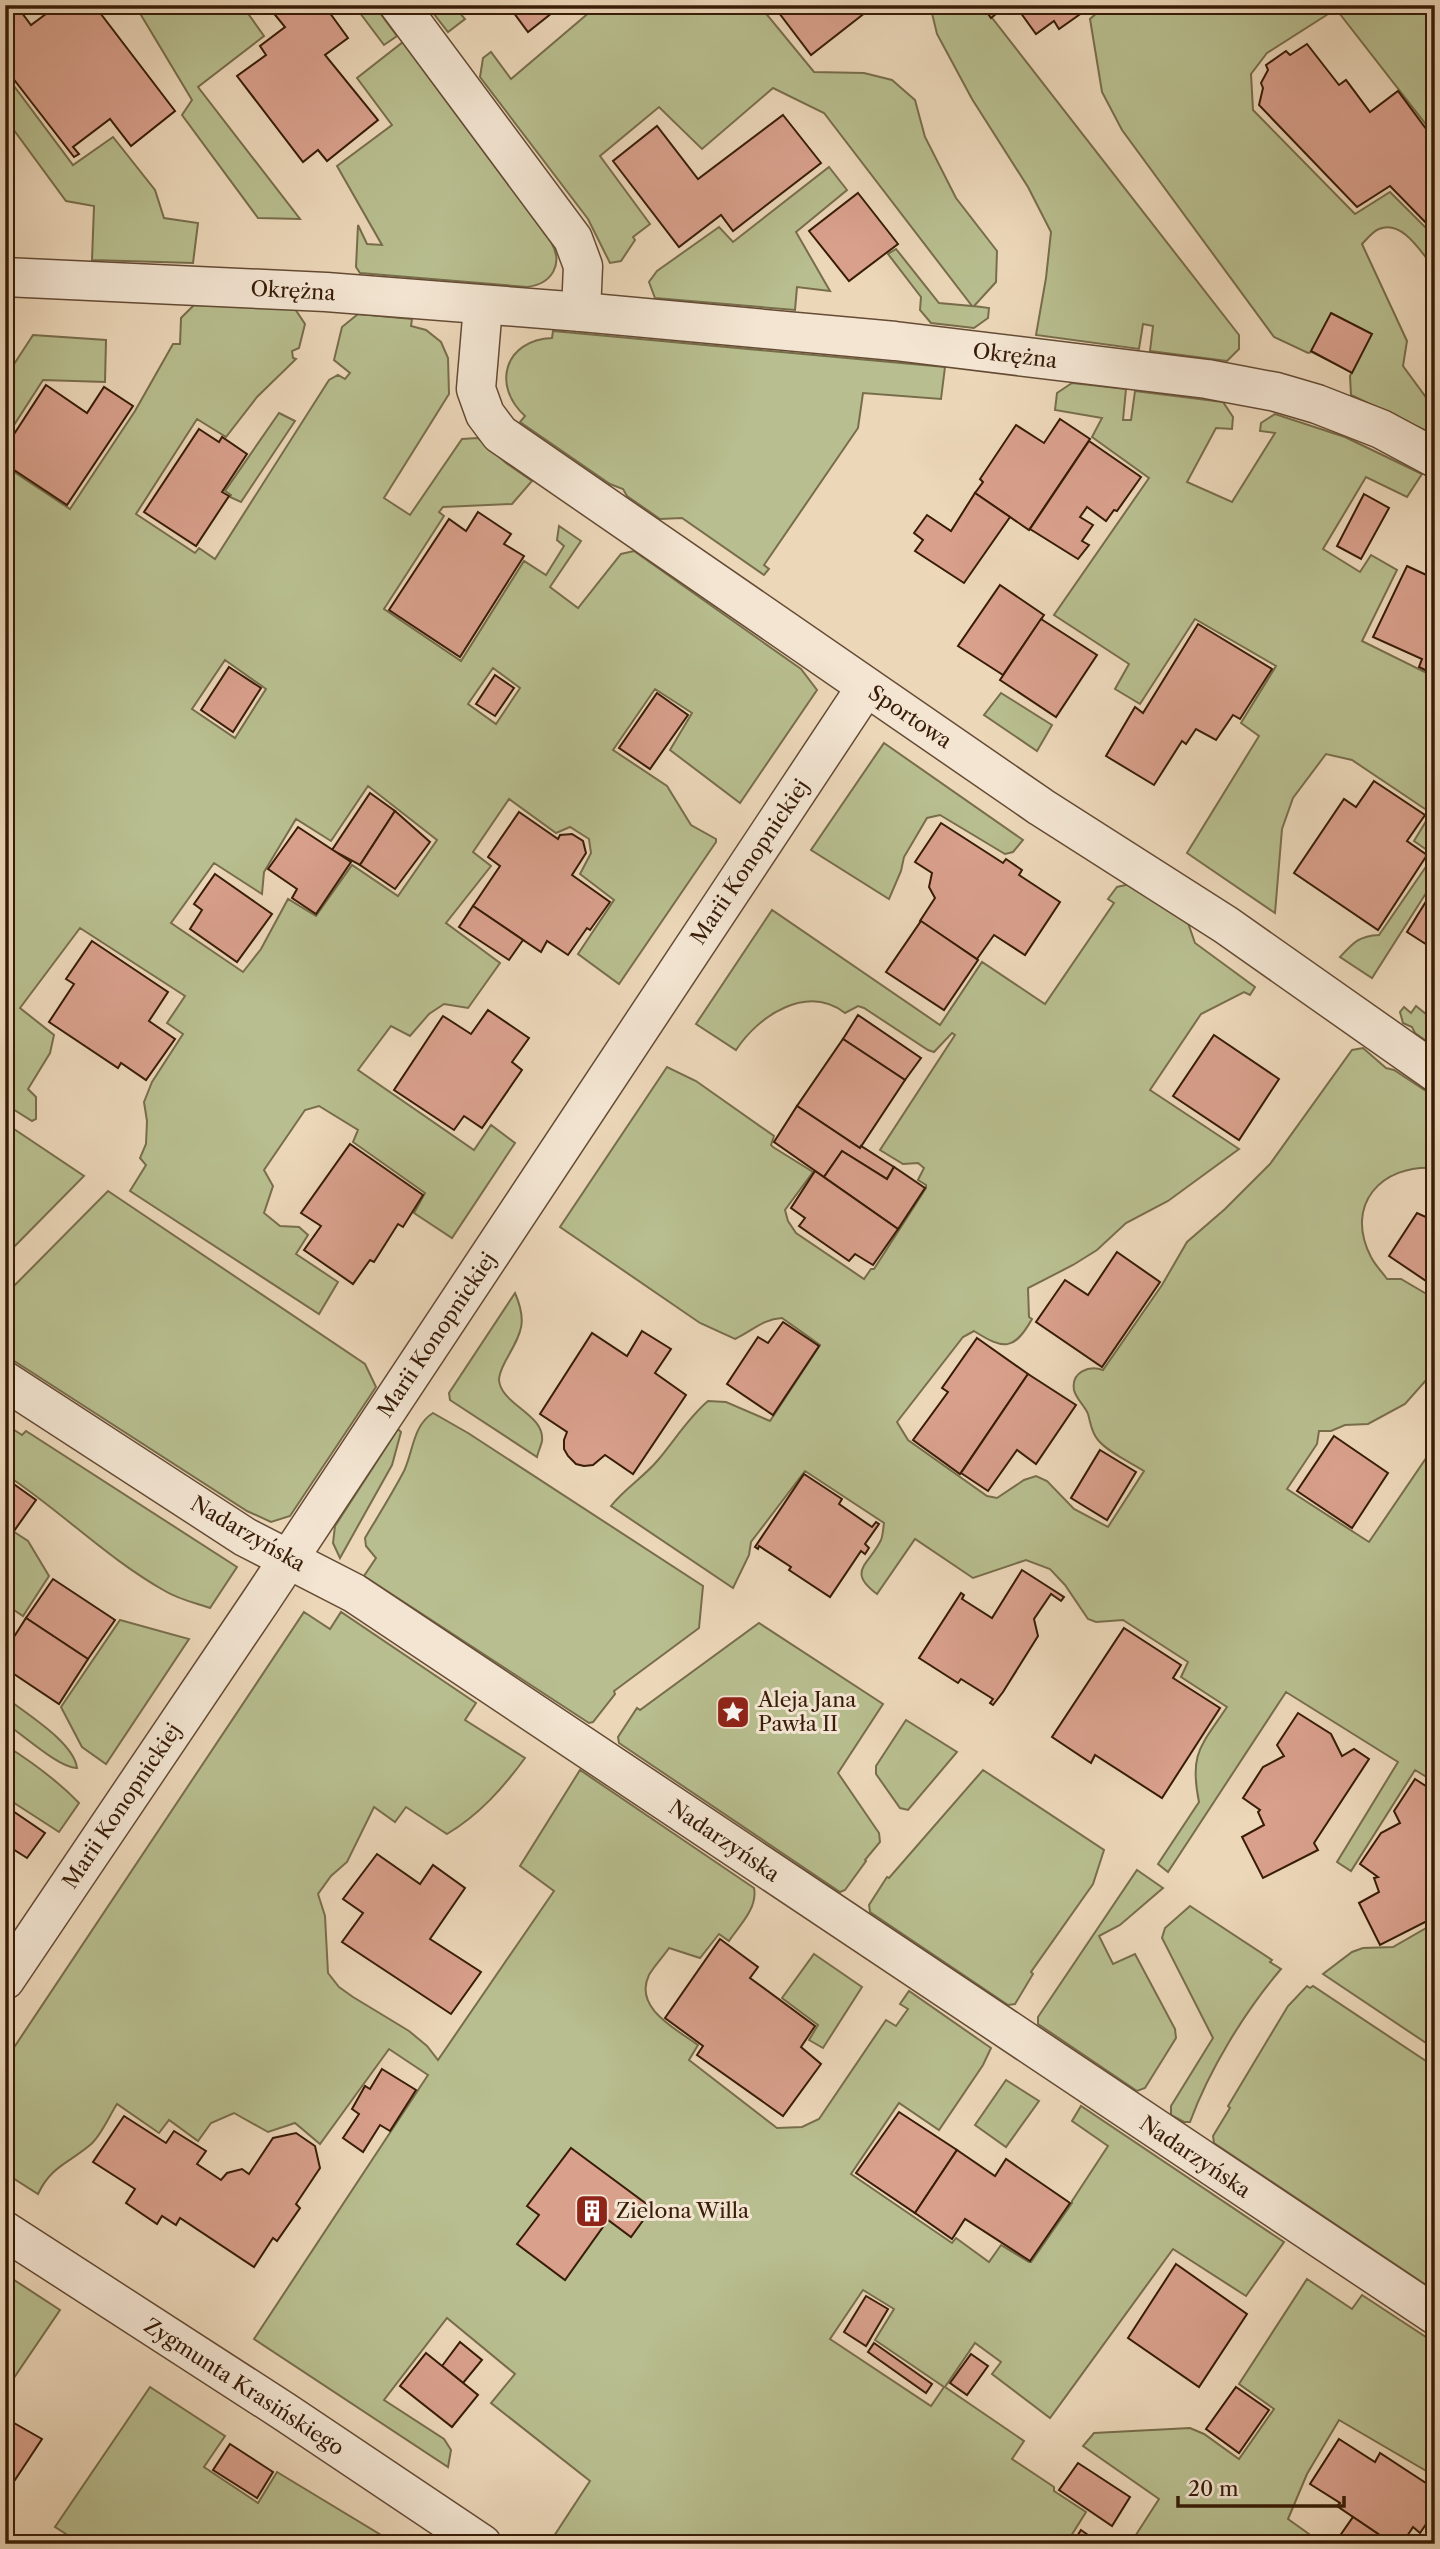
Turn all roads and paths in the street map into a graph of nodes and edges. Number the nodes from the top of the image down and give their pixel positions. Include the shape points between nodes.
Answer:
1 (399, 5) edge
2 (5, 277) edge
3 (483, 306) junction
4 (581, 312) junction
5 (1435, 458) edge
6 (866, 687) junction
7 (1435, 1072) edge
8 (5, 1381) edge
9 (288, 1559) junction
10 (5, 1980) edge
11 (5, 2231) edge
12 (1435, 2315) edge
13 (482, 2544) edge

1 - 4 street via 573,239 583,266
2 - 3 street, Okrężna via 333,293
3 - 4 street, Okrężna
3 - 6 street, Sportowa via 476,389 485,414 500,434
4 - 5 street, Okrężna via 895,341 1207,379 1317,404 1381,429
6 - 7 street, Sportowa via 1041,807 1227,925
6 - 9 street, Marii Konopnickiej
8 - 9 street, Nadarzyńska via 245,1537
9 - 10 street, Marii Konopnickiej
9 - 12 street, Nadarzyńska via 354,1593
11 - 13 street, Zygmunta Krasińskiego

